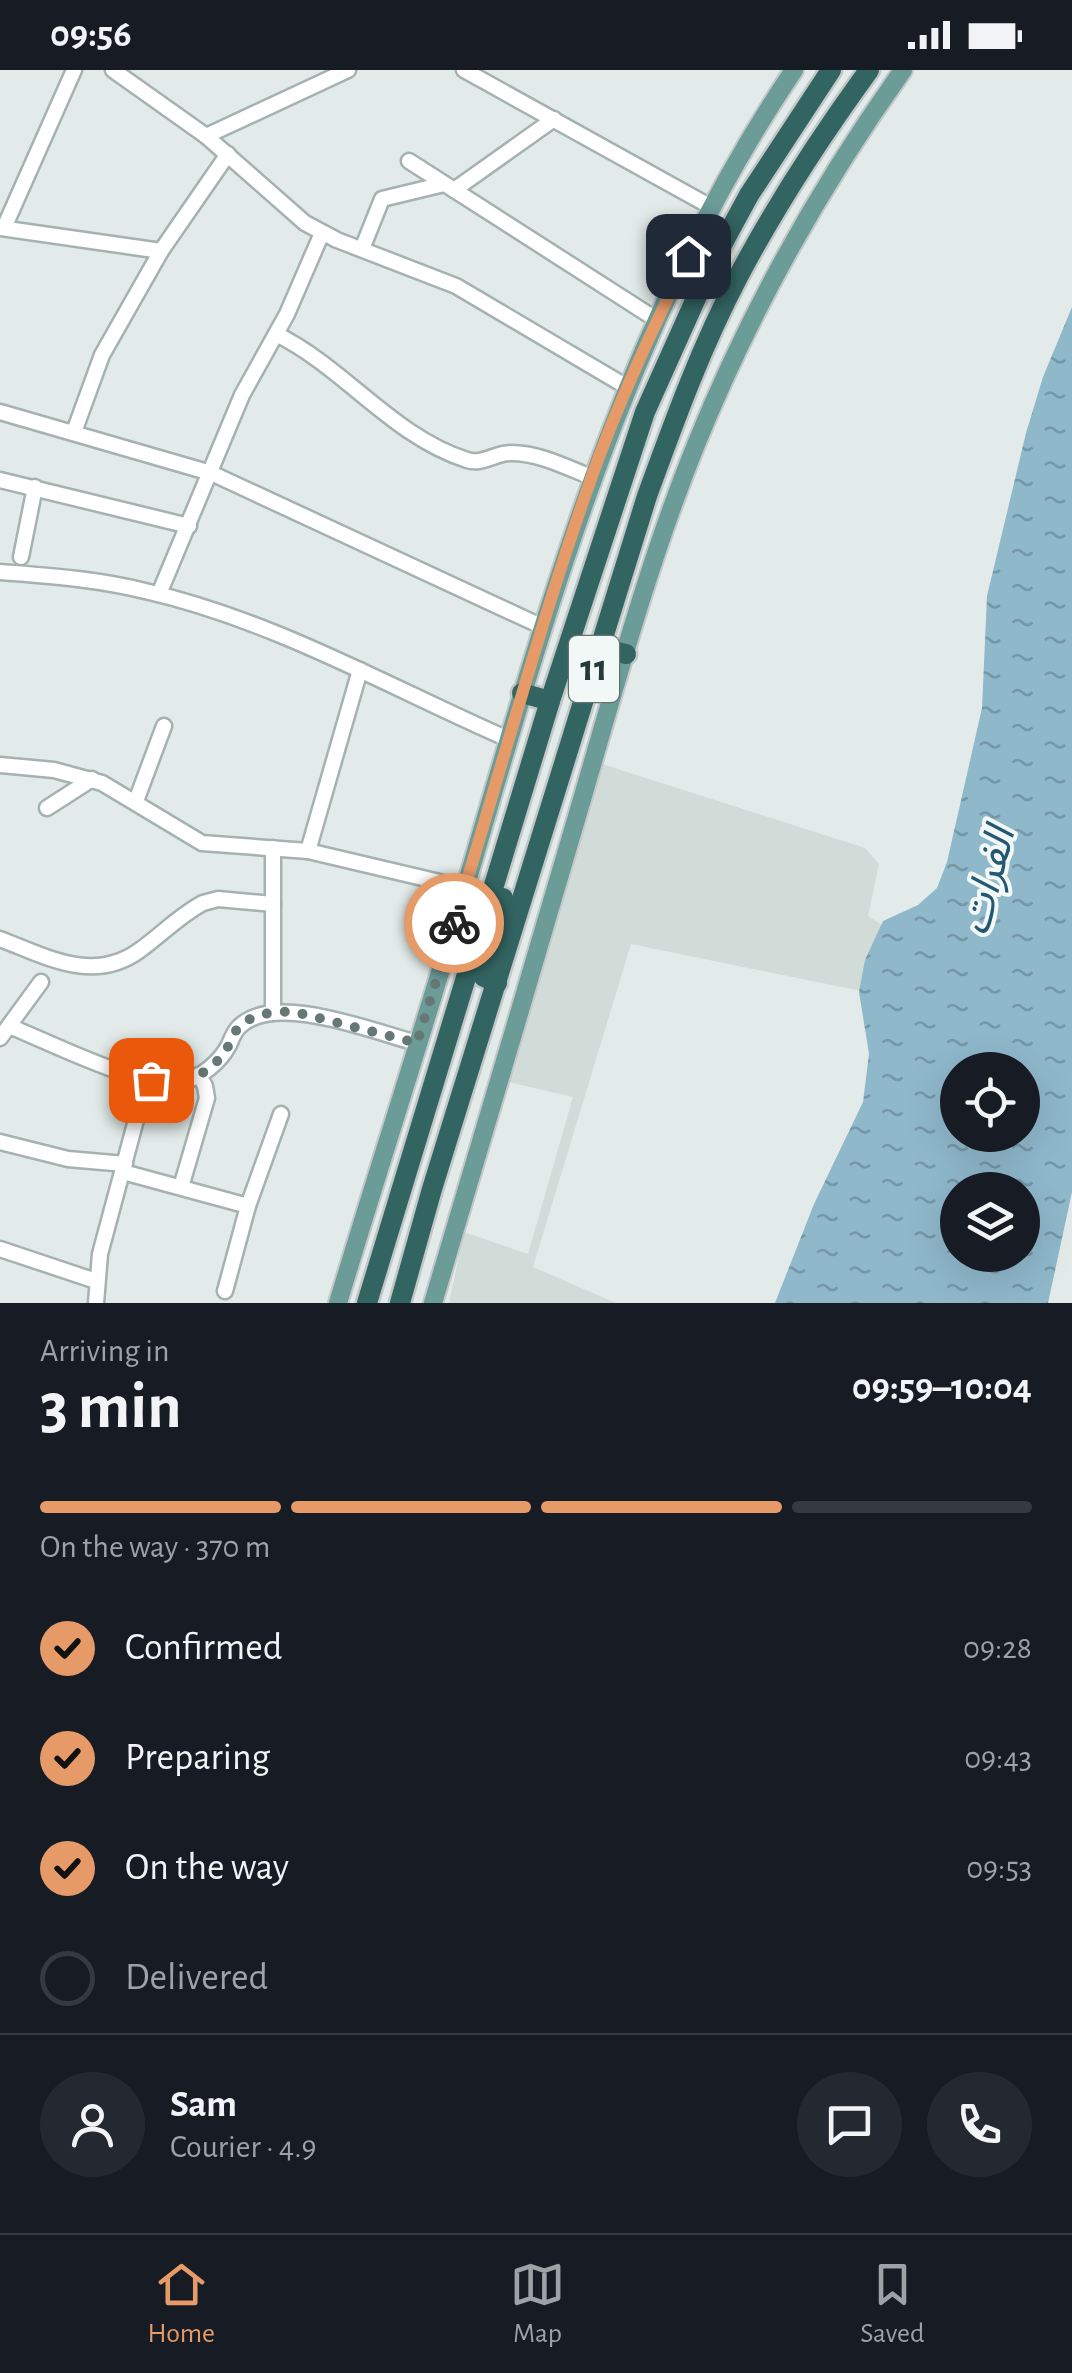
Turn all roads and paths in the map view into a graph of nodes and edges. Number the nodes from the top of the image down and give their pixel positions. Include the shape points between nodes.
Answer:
1 (74, 70) edge
2 (113, 70) edge
3 (348, 70) edge
4 (464, 70) edge
5 (794, 70) edge
6 (831, 70) edge
7 (870, 70) edge
8 (904, 70) edge
9 (554, 120) junction
10 (206, 136) junction
11 (228, 154) junction
12 (409, 161) dead end
13 (449, 187) junction
14 (713, 208) junction
15 (2, 228) edge
16 (322, 233) junction
17 (362, 249) junction
18 (161, 251) junction
19 (657, 320) junction
20 (276, 334) junction
21 (627, 387) junction
22 (0, 412) edge
23 (74, 432) junction
24 (211, 472) junction
25 (591, 477) junction
26 (0, 480) edge
27 (36, 487) junction
28 (188, 526) junction
29 (21, 557) dead end
30 (0, 572) edge
31 (158, 594) junction
32 (543, 627) junction
33 (600, 648) junction
34 (626, 654) junction
35 (360, 670) junction
36 (522, 693) junction
37 (550, 701) junction
38 (164, 726) dead end
39 (508, 738) junction
40 (534, 750) junction
41 (0, 764) edge
42 (92, 779) junction
43 (136, 801) junction
44 (46, 808) dead end
45 (273, 848) junction
46 (308, 850) junction
47 (465, 888) junction
48 (273, 904) junction
49 (0, 939) edge
50 (41, 982) dead end
51 (497, 983) junction
52 (273, 1012) junction
53 (452, 1018) junction
54 (4, 1032) edge
55 (417, 1043) junction
56 (199, 1075) junction
57 (147, 1080) junction
58 (281, 1114) dead end
59 (0, 1142) edge
60 (124, 1168) junction
61 (181, 1186) junction
62 (432, 1188) junction
63 (248, 1206) junction
64 (0, 1249) edge
65 (96, 1281) junction
66 (224, 1291) dead end
67 (96, 1303) edge
68 (338, 1303) edge
69 (367, 1303) edge
70 (400, 1303) edge
71 (433, 1303) edge

1 - 15 street
2 - 10 street
3 - 10 street
4 - 9 street
5 - 14 main road
6 - 37 highway, 11 via 749,195 676,338 618,488
7 - 33 highway, 11 via 775,211 703,350 647,496
8 - 34 main road via 820,196 744,335 694,451
9 - 13 street
9 - 14 street
10 - 11 street
11 - 16 street
11 - 18 street
12 - 13 street
13 - 17 street via 382,199
13 - 19 street
14 - 19 main road
15 - 18 street
16 - 17 street
16 - 20 street
17 - 21 street via 456,286
18 - 23 street via 102,355
19 - 21 main road
20 - 24 street
20 - 25 street via 433,445 477,462 521,454
21 - 25 main road
22 - 23 street
23 - 24 street
24 - 28 street
24 - 32 street
25 - 32 main road
26 - 27 street
27 - 28 street
27 - 29 street
28 - 31 street
30 - 31 street
31 - 35 street via 253,624
32 - 36 main road
33 - 34 highway
33 - 51 highway, 11
34 - 71 main road
35 - 39 street
35 - 46 street
36 - 37 highway
36 - 39 main road
37 - 40 highway, 11
38 - 43 street
39 - 47 main road
40 - 51 highway via 527,818 482,967 484,977
40 - 53 highway, 11
41 - 42 street
42 - 43 street
42 - 44 street
43 - 45 street via 194,840
45 - 46 street
45 - 48 street
46 - 47 street
47 - 55 main road
48 - 49 street via 203,902 128,958 102,967 74,966
48 - 52 street
50 - 54 street
51 - 62 highway, 11
52 - 55 street
52 - 56 street via 242,1024 222,1056
53 - 62 highway via 464,1020 469,1032 435,1147
53 - 69 highway, 11
54 - 57 street
55 - 68 main road
56 - 57 street via 181,1083
56 - 61 street via 207,1098
57 - 60 street
58 - 63 street
59 - 60 street
60 - 61 street
60 - 65 street
61 - 63 street
62 - 70 highway, 11
63 - 66 street
64 - 65 street
65 - 67 street

